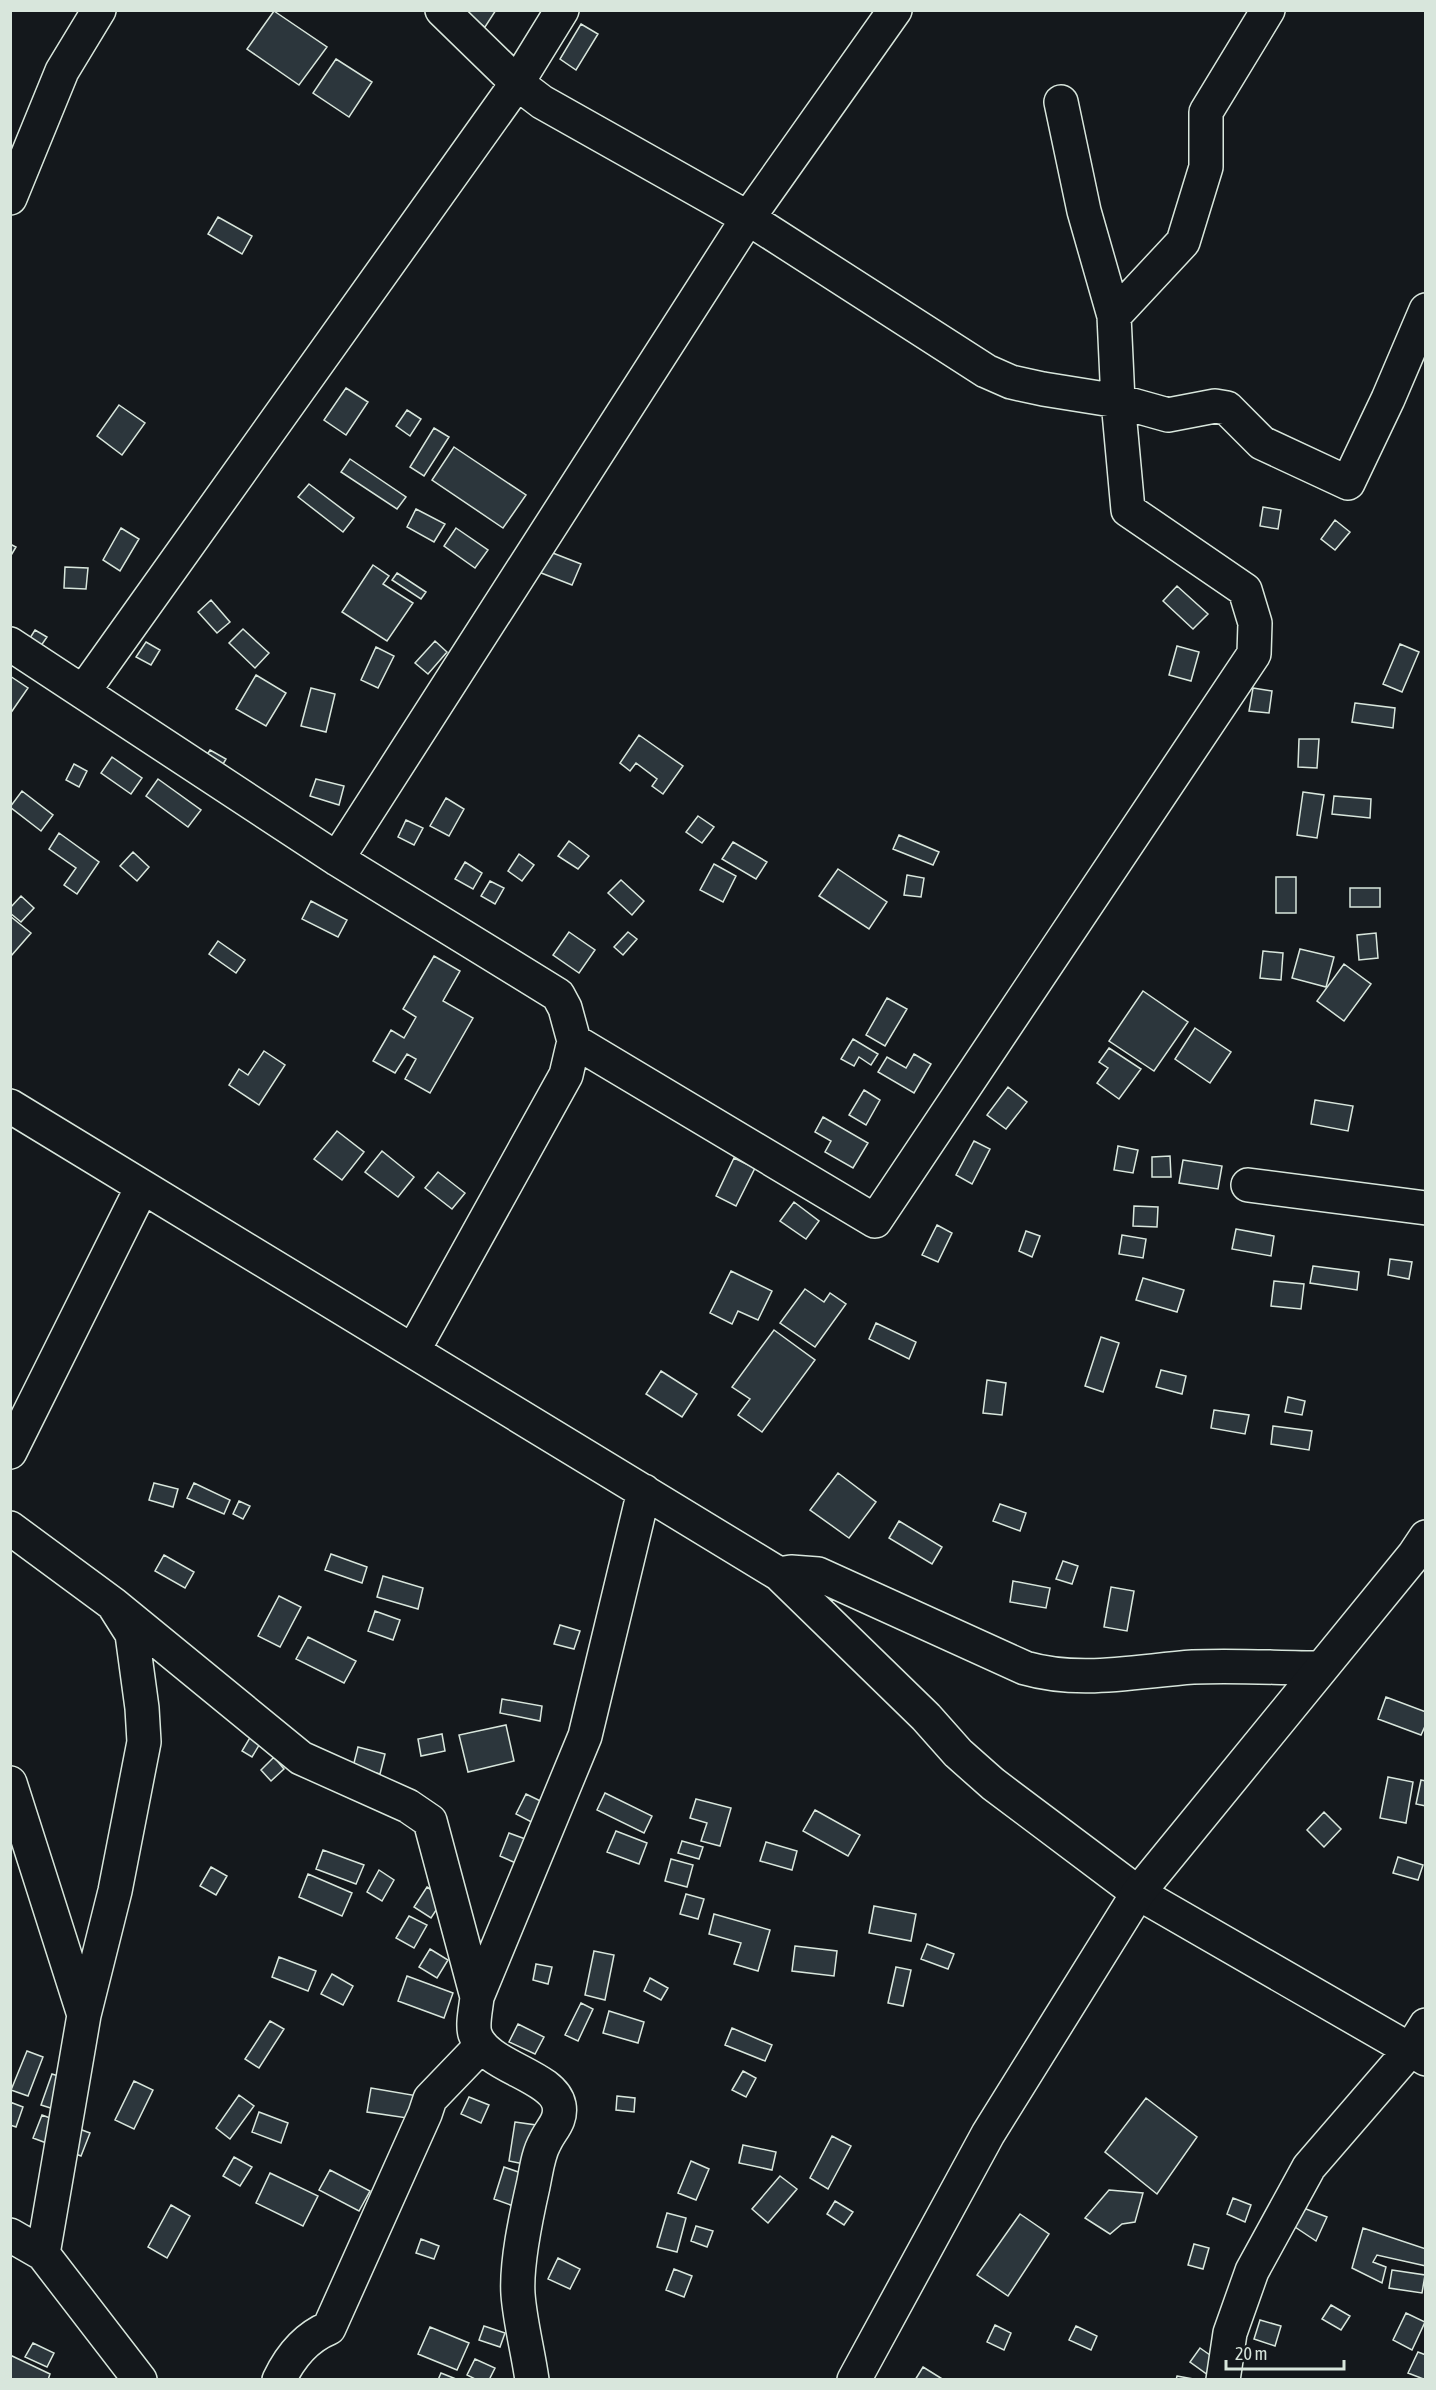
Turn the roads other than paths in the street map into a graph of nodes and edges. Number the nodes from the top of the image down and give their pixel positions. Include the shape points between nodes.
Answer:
1 (99, 10) edge
2 (442, 10) edge
3 (562, 10) edge
4 (895, 10) edge
5 (1268, 10) edge
6 (516, 83) junction
7 (1061, 102) dead end
8 (22, 139) edge
9 (10, 198) edge
10 (748, 218) junction
11 (1425, 310) edge
12 (1114, 316) junction
13 (1118, 401) junction
14 (10, 644) edge
15 (83, 692) junction
16 (337, 859) junction
17 (574, 1041) junction
18 (10, 1106) edge
19 (1248, 1185) dead end
20 (142, 1186) junction
21 (1425, 1208) edge
22 (413, 1351) junction
23 (10, 1452) edge
24 (644, 1491) junction
25 (10, 1528) edge
26 (1425, 1537) edge
27 (779, 1574) junction
28 (113, 1604) junction
29 (1321, 1668) junction
30 (10, 1783) edge
31 (1138, 1893) junction
32 (477, 1997) junction
33 (84, 2015) junction
34 (1421, 2044) edge
35 (481, 2046) junction
36 (10, 2235) edge
37 (43, 2254) junction
38 (140, 2379) edge
39 (279, 2379) edge
40 (532, 2379) edge
41 (854, 2379) edge
42 (1223, 2379) edge

1 - 8 street
2 - 6 street
3 - 6 street
4 - 10 street
5 - 12 street via 1206,112 1206,167 1183,242
6 - 10 street via 565,116
6 - 15 street
7 - 12 street via 1084,211
8 - 9 street
10 - 13 street via 986,370 1011,382
10 - 16 street
11 - 13 street via 1348,483 1262,443 1227,408 1215,406 1168,415
12 - 13 street
13 - 17 street via 1128,510 1245,590 1255,623 1254,654 875,1221
14 - 15 street
15 - 16 street
16 - 17 street via 558,995
17 - 22 street via 566,1075
18 - 20 street
19 - 21 street
20 - 22 street
20 - 23 street
22 - 24 street
24 - 27 street
24 - 32 street via 585,1736
25 - 28 street
26 - 29 street
27 - 29 street via 818,1574 1046,1674 1076,1677 1195,1667
27 - 31 street via 958,1754
28 - 32 street via 301,1758 408,1806 430,1821
28 - 33 street via 132,1634 144,1742 115,1891
29 - 31 street
30 - 33 street
31 - 34 street
31 - 41 street via 988,2134
32 - 35 street via 474,2032
33 - 37 street
34 - 42 street via 1309,2167 1252,2271 1230,2333
35 - 39 street via 430,2099 329,2328 304,2344
35 - 40 street via 551,2090 560,2113 544,2142 520,2261 518,2294
36 - 37 street
37 - 38 street

